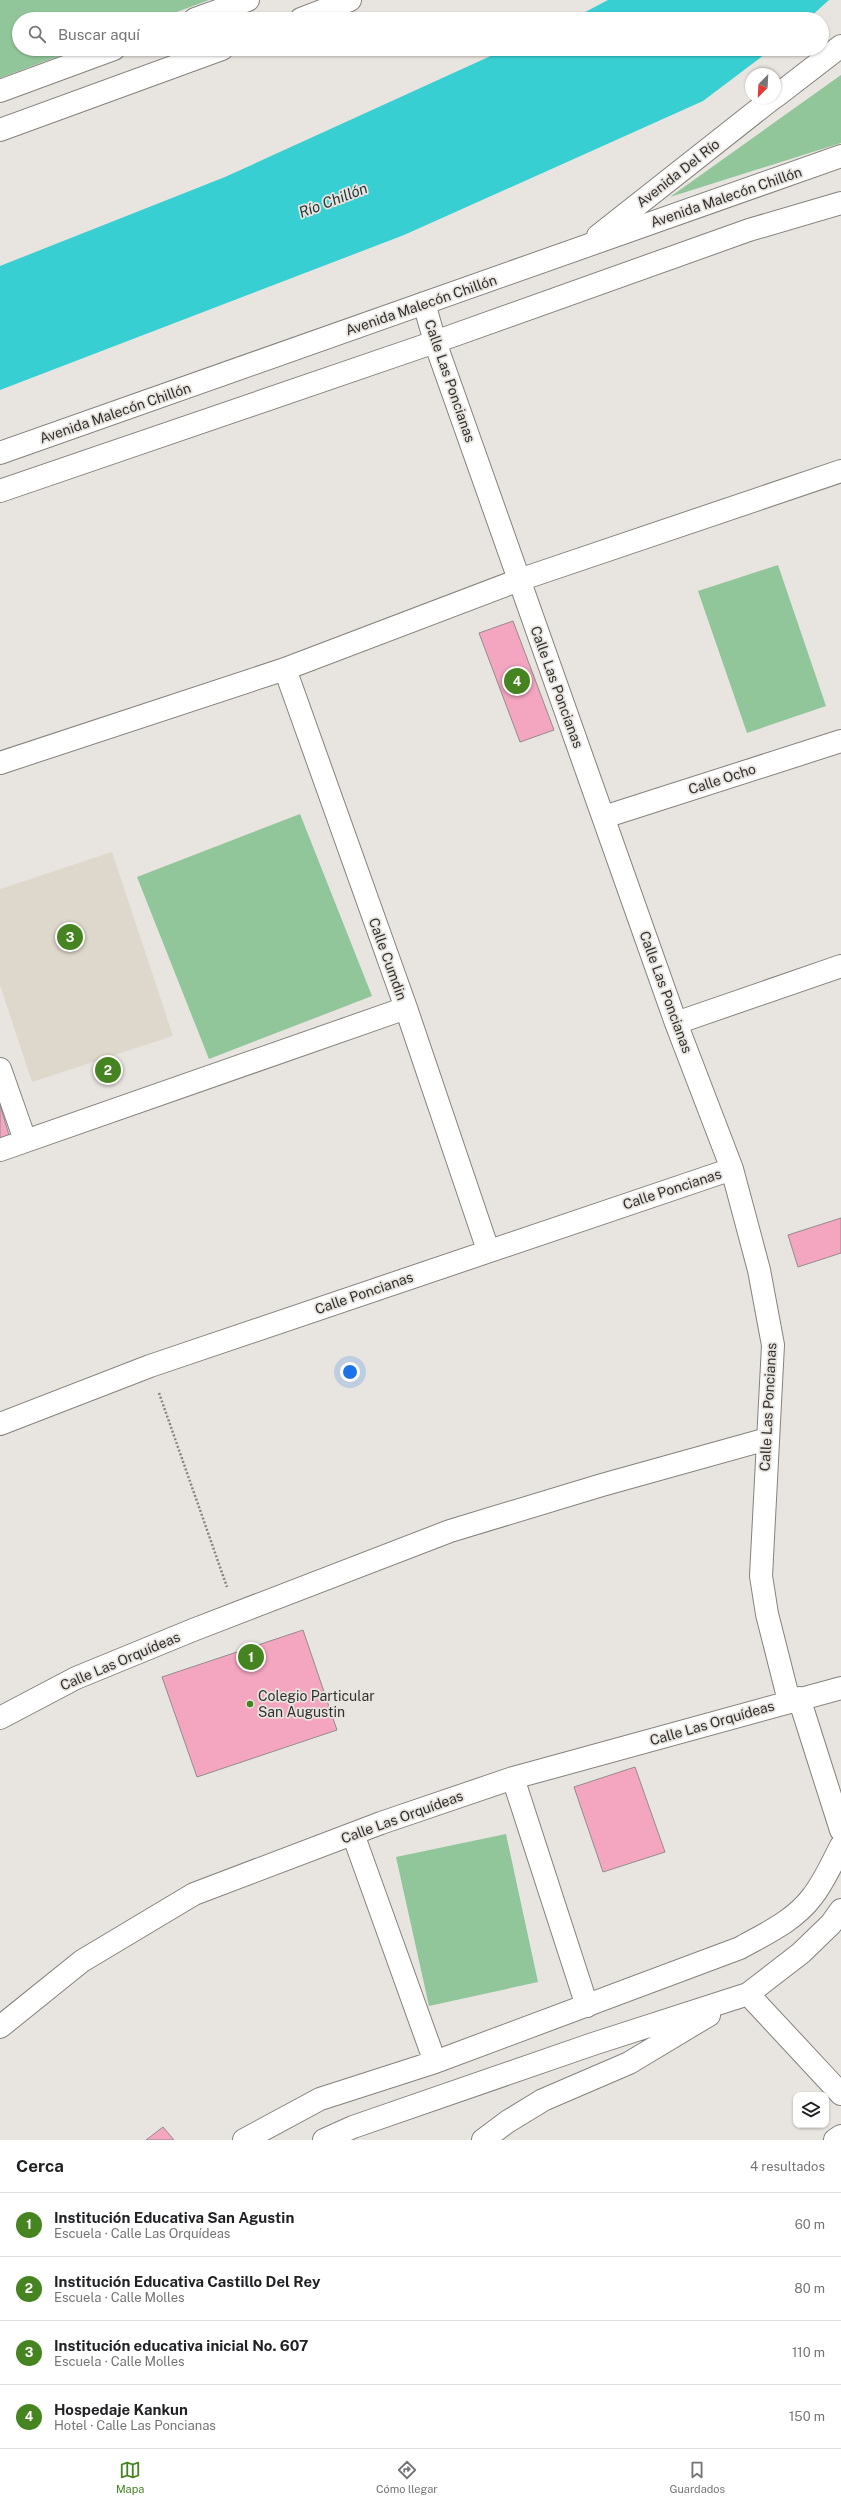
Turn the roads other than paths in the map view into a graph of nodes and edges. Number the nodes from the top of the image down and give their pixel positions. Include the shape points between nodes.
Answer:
1 (248, 0) edge
2 (350, 0) edge
3 (222, 4) edge
4 (208, 12) edge
5 (318, 12) edge
6 (841, 46) edge
7 (829, 55) edge
8 (95, 56) edge
9 (203, 56) edge
10 (828, 56) edge
11 (0, 92) edge
12 (781, 92) edge
13 (765, 104) edge
14 (0, 130) edge
15 (841, 156) edge
16 (841, 203) edge
17 (582, 248) junction
18 (424, 304) junction
19 (435, 342) junction
20 (0, 453) edge
21 (841, 471) edge
22 (0, 491) edge
23 (520, 580) junction
24 (285, 669) junction
25 (841, 740) edge
26 (0, 763) edge
27 (604, 817) junction
28 (841, 966) edge
29 (406, 1008) junction
30 (676, 1023) junction
31 (0, 1069) edge
32 (25, 1140) junction
33 (0, 1150) edge
34 (732, 1169) junction
35 (488, 1250) junction
36 (0, 1424) edge
37 (767, 1439) junction
38 (841, 1688) edge
39 (794, 1700) junction
40 (0, 1718) edge
41 (513, 1778) junction
42 (841, 1830) edge
43 (354, 1834) junction
44 (841, 1846) edge
45 (841, 1910) edge
46 (744, 1995) junction
47 (587, 2006) junction
48 (0, 2027) edge
49 (435, 2062) junction
50 (841, 2094) edge
51 (841, 2136) edge
52 (244, 2140) edge
53 (324, 2140) edge
54 (483, 2140) edge
55 (835, 2140) edge

1 - 3 street
2 - 5 street
3 - 4 street
6 - 7 street, Avenida Del Río
8 - 11 street
9 - 14 street
10 - 12 street, Avenida Del Río
13 - 17 street, Avenida Del Río
15 - 17 street, Avenida Malecón Chillón
16 - 19 street via 748,230
17 - 18 street, Avenida Malecón Chillón
18 - 19 street, Calle Las Poncianas
18 - 20 street, Avenida Malecón Chillón
19 - 22 street
19 - 23 street, Calle Las Poncianas
21 - 23 street
23 - 24 street
23 - 27 street, Calle Las Poncianas
24 - 26 street
24 - 29 street, Calle Cumdin
25 - 27 street, Calle Ocho
27 - 30 street, Calle Las Poncianas
28 - 30 street
29 - 32 street
29 - 35 street, Calle Cumdin
30 - 34 street, Calle Las Poncianas
31 - 32 street
32 - 33 street
34 - 35 street, Calle Poncianas
34 - 37 street, Calle Las Poncianas via 759,1270 773,1345
35 - 36 street, Calle Poncianas via 150,1366
37 - 39 street, Calle Las Poncianas via 761,1576 767,1614
37 - 40 street, Calle Las Orquídeas via 450,1531 76,1678
38 - 39 street, Calle Las Orquídeas
39 - 41 street, Calle Las Orquídeas
39 - 42 street, Calle Las Poncianas
41 - 43 street, Calle Las Orquídeas
41 - 47 street
43 - 48 street, Calle Las Orquídeas via 194,1894 82,1961
43 - 49 street
44 - 47 street via 812,1897 797,1913 773,1930 740,1948
45 - 46 street via 801,1953
46 - 50 street
46 - 53 street via 593,2044 353,2127
46 - 54 street via 630,2063 543,2100
47 - 49 street
49 - 52 street via 320,2099
51 - 55 street

